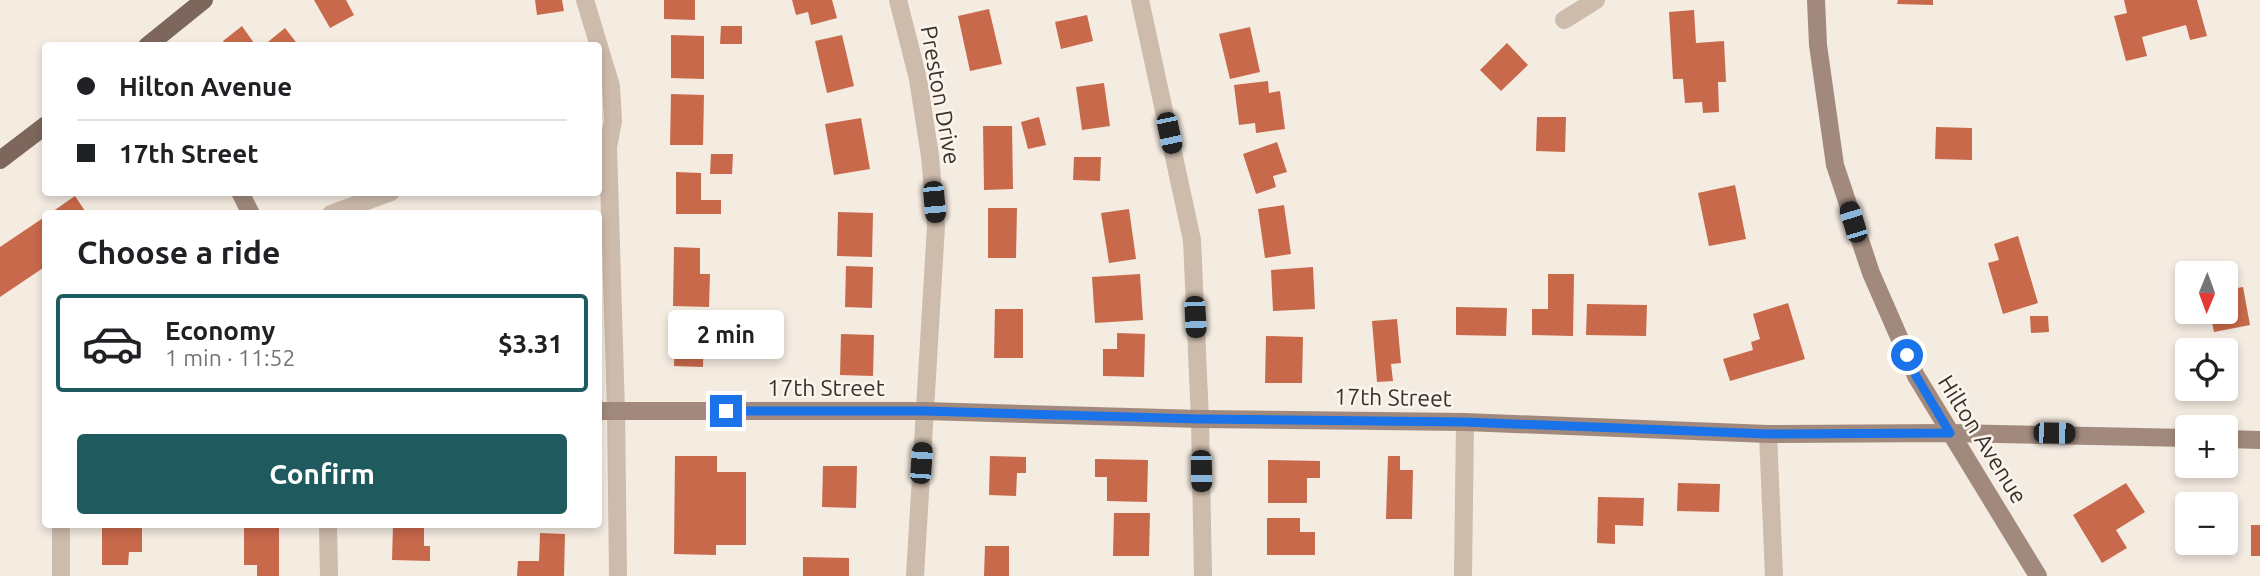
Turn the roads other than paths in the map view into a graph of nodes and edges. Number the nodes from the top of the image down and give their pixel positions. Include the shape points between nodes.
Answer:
1 (204, 0) edge
2 (585, 0) edge
3 (898, 0) edge
4 (1140, 0) edge
5 (1595, 0) edge
6 (1816, 0) edge
7 (1564, 20) dead end
8 (152, 42) edge
9 (598, 42) edge
10 (602, 56) edge
11 (42, 128) edge
12 (603, 146) edge
13 (0, 160) edge
14 (380, 196) edge
15 (342, 210) edge
16 (607, 411) edge
17 (925, 411) junction
18 (1200, 419) junction
19 (1465, 422) junction
20 (1950, 433) junction
21 (1768, 434) junction
22 (2175, 438) edge
23 (2238, 439) edge
24 (2260, 440) edge
25 (61, 528) edge
26 (328, 528) edge
27 (61, 576) edge
28 (329, 576) edge
29 (618, 576) edge
30 (915, 576) edge
31 (1203, 576) edge
32 (1463, 576) edge
33 (1774, 576) edge
34 (2038, 576) edge

1 - 8 main road
2 - 9 street
3 - 17 street, Preston Drive via 918,79 936,226
4 - 18 street via 1192,240
5 - 7 street
6 - 20 street, Hilton Avenue via 1833,153 1853,222 1916,376
10 - 12 street via 614,121
11 - 13 main road
12 - 16 street
14 - 15 street
16 - 17 street, 17th Street
16 - 29 street
17 - 18 street, 17th Street
17 - 30 street, Preston Drive
18 - 19 street, 17th Street
18 - 31 street
19 - 21 street, 17th Street
19 - 32 street
20 - 21 street, 17th Street
20 - 22 street, 17th Street
20 - 34 street, Hilton Avenue
21 - 33 street
23 - 24 street
25 - 27 street
26 - 28 street

